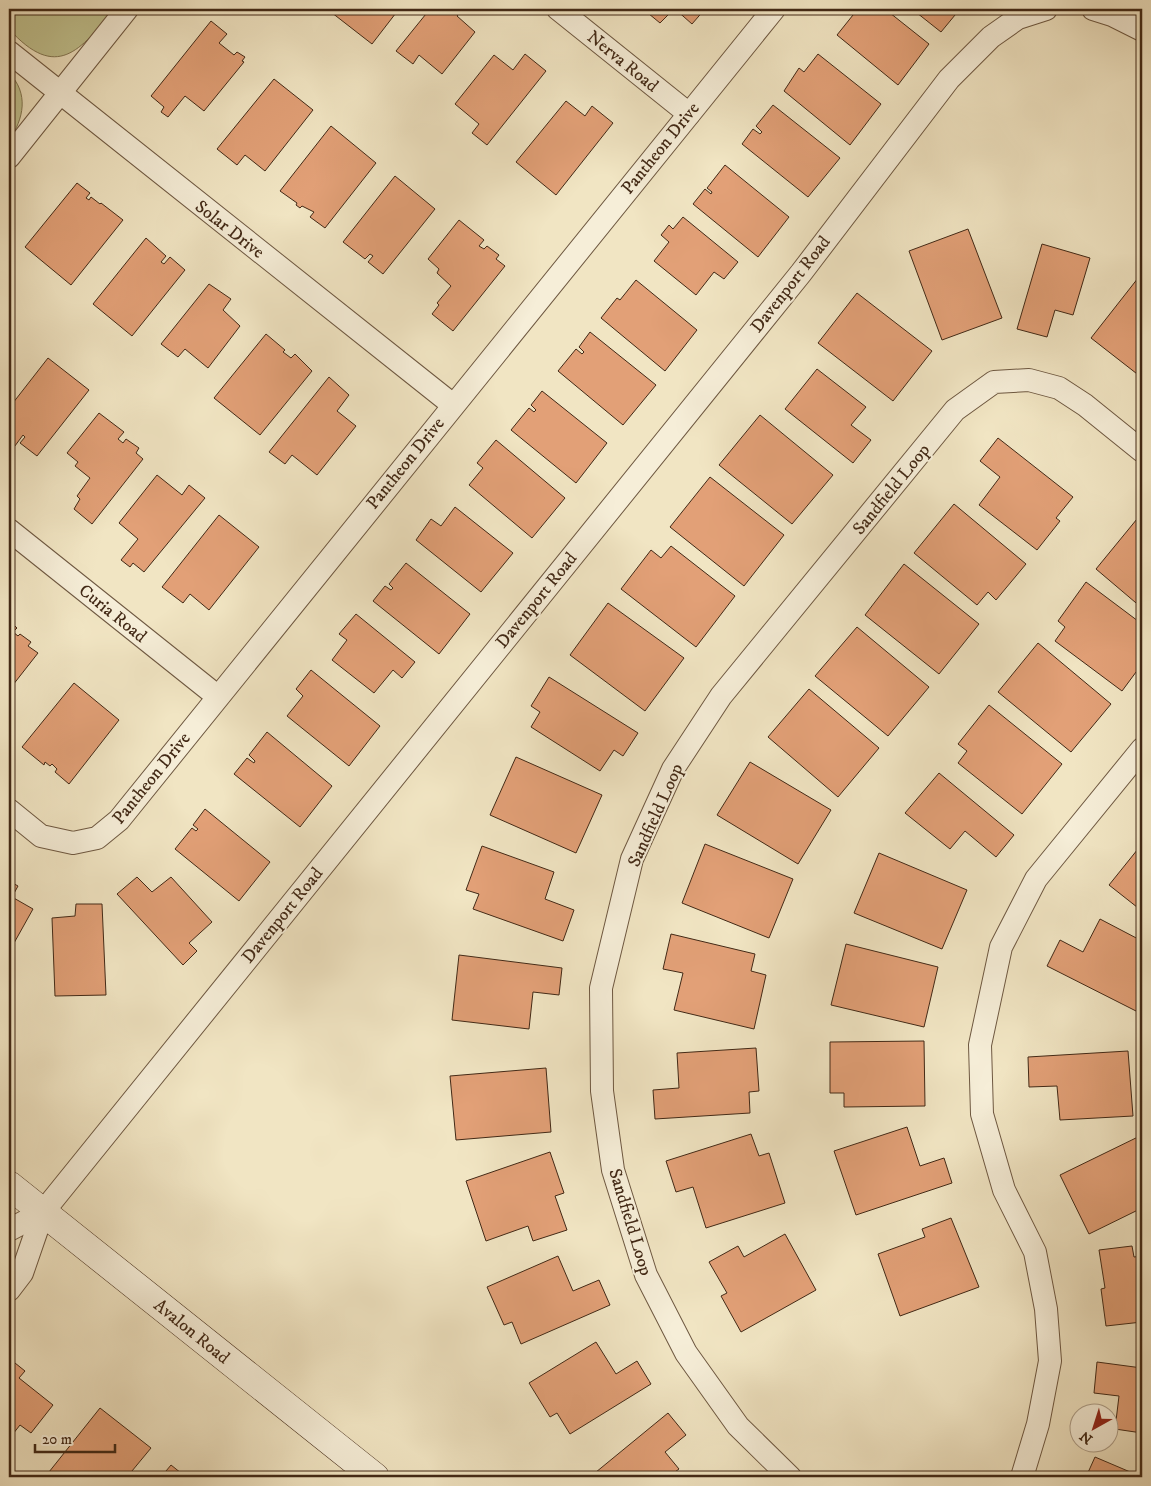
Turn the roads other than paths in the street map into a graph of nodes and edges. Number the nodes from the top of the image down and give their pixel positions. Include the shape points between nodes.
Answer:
1 (127, 9) edge
2 (558, 9) edge
3 (774, 9) edge
4 (1046, 9) edge
5 (1093, 9) edge
6 (1142, 30) edge
7 (9, 52) edge
8 (60, 92) junction
9 (688, 114) junction
10 (9, 157) edge
11 (452, 405) junction
12 (1142, 451) edge
13 (9, 530) edge
14 (217, 696) junction
15 (1142, 749) edge
16 (9, 810) edge
17 (9, 1185) edge
18 (43, 1212) junction
19 (9, 1230) edge
20 (9, 1290) edge
21 (375, 1477) edge
22 (790, 1477) edge
23 (1022, 1477) edge

1 - 8 street
2 - 9 street, Nerva Road
3 - 9 street, Pantheon Drive
4 - 18 street, Davenport Road via 1018,18 991,37 949,79 794,280
5 - 6 street
7 - 8 street, Solar Drive
8 - 10 street
8 - 11 street, Solar Drive
9 - 11 street, Pantheon Drive
11 - 14 street, Pantheon Drive
12 - 22 street, Sandfield Loop via 1059,388 1029,380 994,382 955,410 720,696 673,769 632,859 601,988 602,1091 613,1170 646,1275 686,1353 738,1426
13 - 14 street, Curia Road
14 - 16 street, Pantheon Drive via 119,820 97,838 73,843 41,836
15 - 23 street via 1036,879 1001,947 980,1045 982,1114 1004,1190 1035,1252 1046,1309 1050,1361 1038,1424
17 - 18 main road, Avalon Road
18 - 19 street
18 - 20 street via 22,1273
18 - 21 main road, Avalon Road

